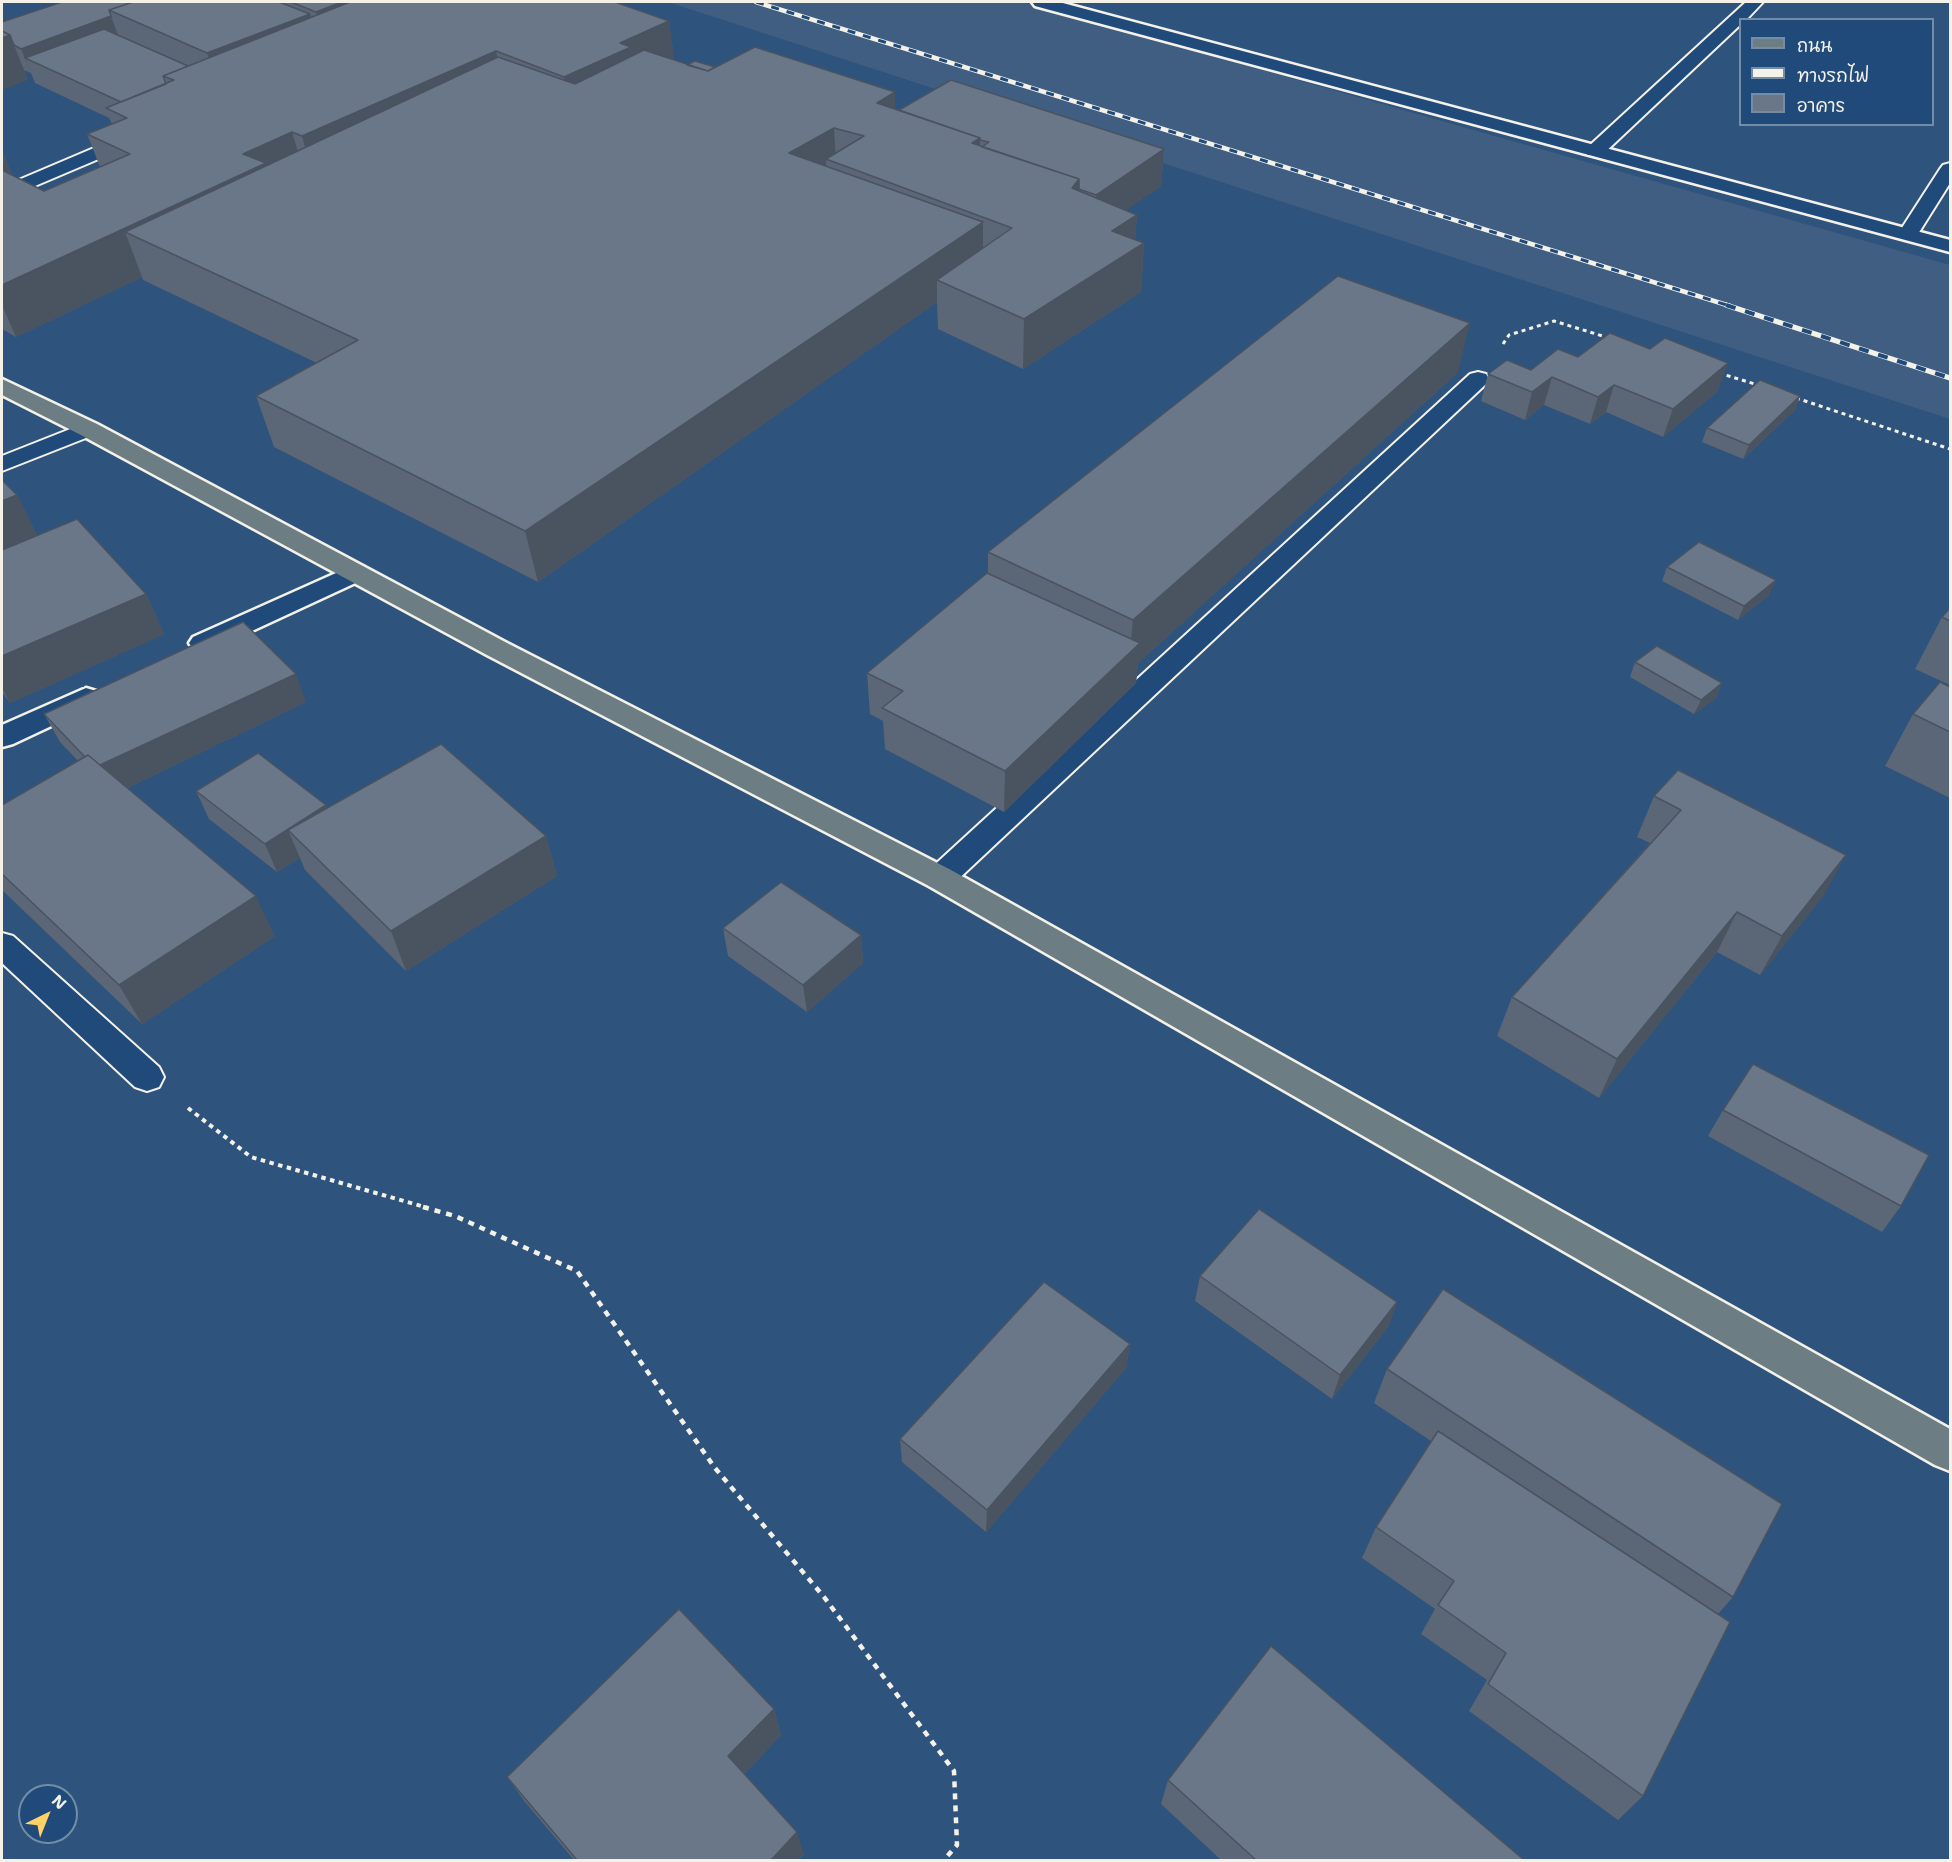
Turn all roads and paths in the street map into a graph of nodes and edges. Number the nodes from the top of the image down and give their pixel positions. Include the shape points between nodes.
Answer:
1 (1041, 2) edge
2 (1755, 2) edge
3 (153, 129) edge
4 (1596, 151) junction
5 (1950, 170) edge
6 (2, 194) edge
7 (1908, 234) junction
8 (1950, 246) edge
9 (1609, 338) edge
10 (1719, 373) edge
11 (1478, 379) joint
12 (2, 386) edge
13 (1763, 386) edge
14 (1796, 398) edge
15 (88, 429) junction
16 (1950, 449) edge
17 (2, 464) edge
18 (354, 573) junction
19 (183, 652) edge
20 (108, 687) edge
21 (2, 737) edge
22 (940, 878) junction
23 (2, 945) edge
24 (147, 1077) joint
25 (1950, 1451) edge
26 (944, 1860) edge

1 - 4 street
2 - 4 lane
3 - 6 lane
4 - 7 street
5 - 7 lane
7 - 8 street
9 - 11 path via 1554,321 1509,334
10 - 13 path
11 - 22 lane
12 - 15 main road
14 - 16 path
15 - 17 lane
15 - 18 main road
18 - 19 street
18 - 22 main road
20 - 21 street
22 - 25 main road
23 - 24 lane
24 - 26 path via 251,1157 455,1216 577,1271 715,1468 824,1597 954,1771 957,1845

